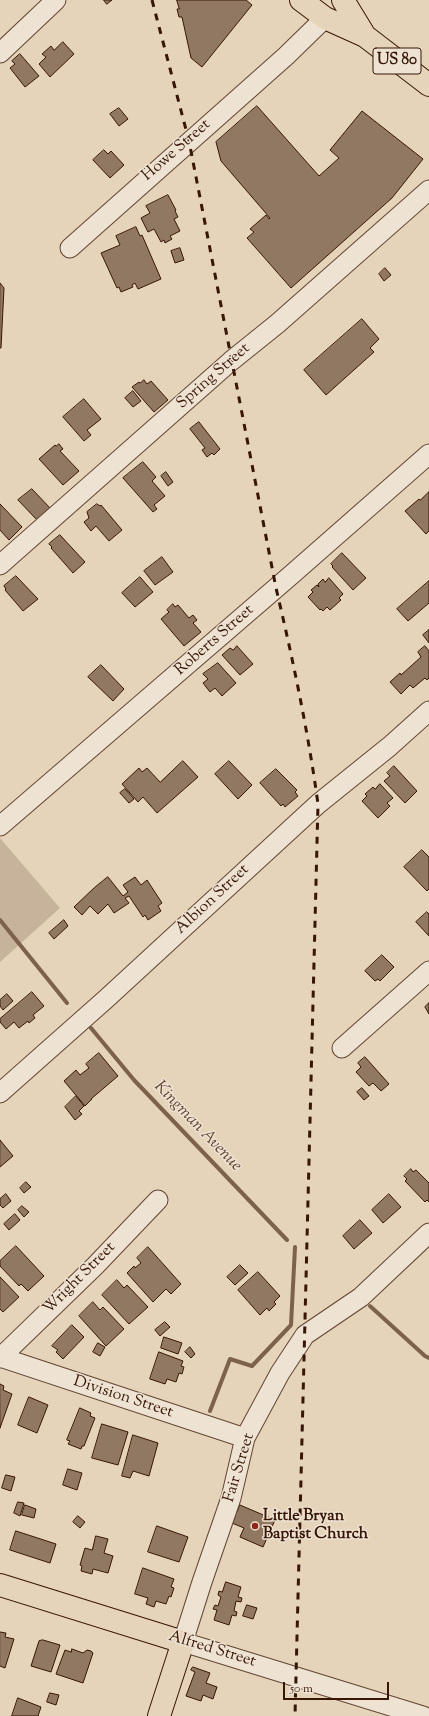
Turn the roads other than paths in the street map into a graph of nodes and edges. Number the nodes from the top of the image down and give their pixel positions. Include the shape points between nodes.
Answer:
1 (56, 0) edge
2 (301, 0) edge
3 (343, 0) edge
4 (326, 18) junction
5 (365, 36) junction
6 (0, 53) edge
7 (429, 85) edge
8 (429, 190) edge
9 (70, 248) dead end
10 (429, 454) edge
11 (0, 565) edge
12 (429, 711) edge
13 (0, 826) edge
14 (429, 971) edge
15 (342, 1048) dead end
16 (0, 1093) edge
17 (158, 1200) dead end
18 (429, 1233) edge
19 (0, 1358) edge
20 (245, 1438) junction
21 (0, 1585) edge
22 (183, 1642) junction
23 (159, 1716) edge
24 (423, 1716) edge

1 - 6 street
2 - 4 main road, US 80
3 - 5 main road, US 80
4 - 5 main road, US 80
4 - 9 street, Howe Street
5 - 7 main road, US 80
8 - 11 street, Spring Street
10 - 13 street, Roberts Street
12 - 16 street, Albion Street via 318,804
14 - 15 street
17 - 19 street, Wright Street via 95,1266
18 - 20 street, Fair Street via 361,1297 305,1335 280,1373
19 - 20 street, Division Street
20 - 22 street, Fair Street via 231,1498
21 - 22 main road, Alfred Street
22 - 23 main road, Fair Street
22 - 24 street, Alfred Street

